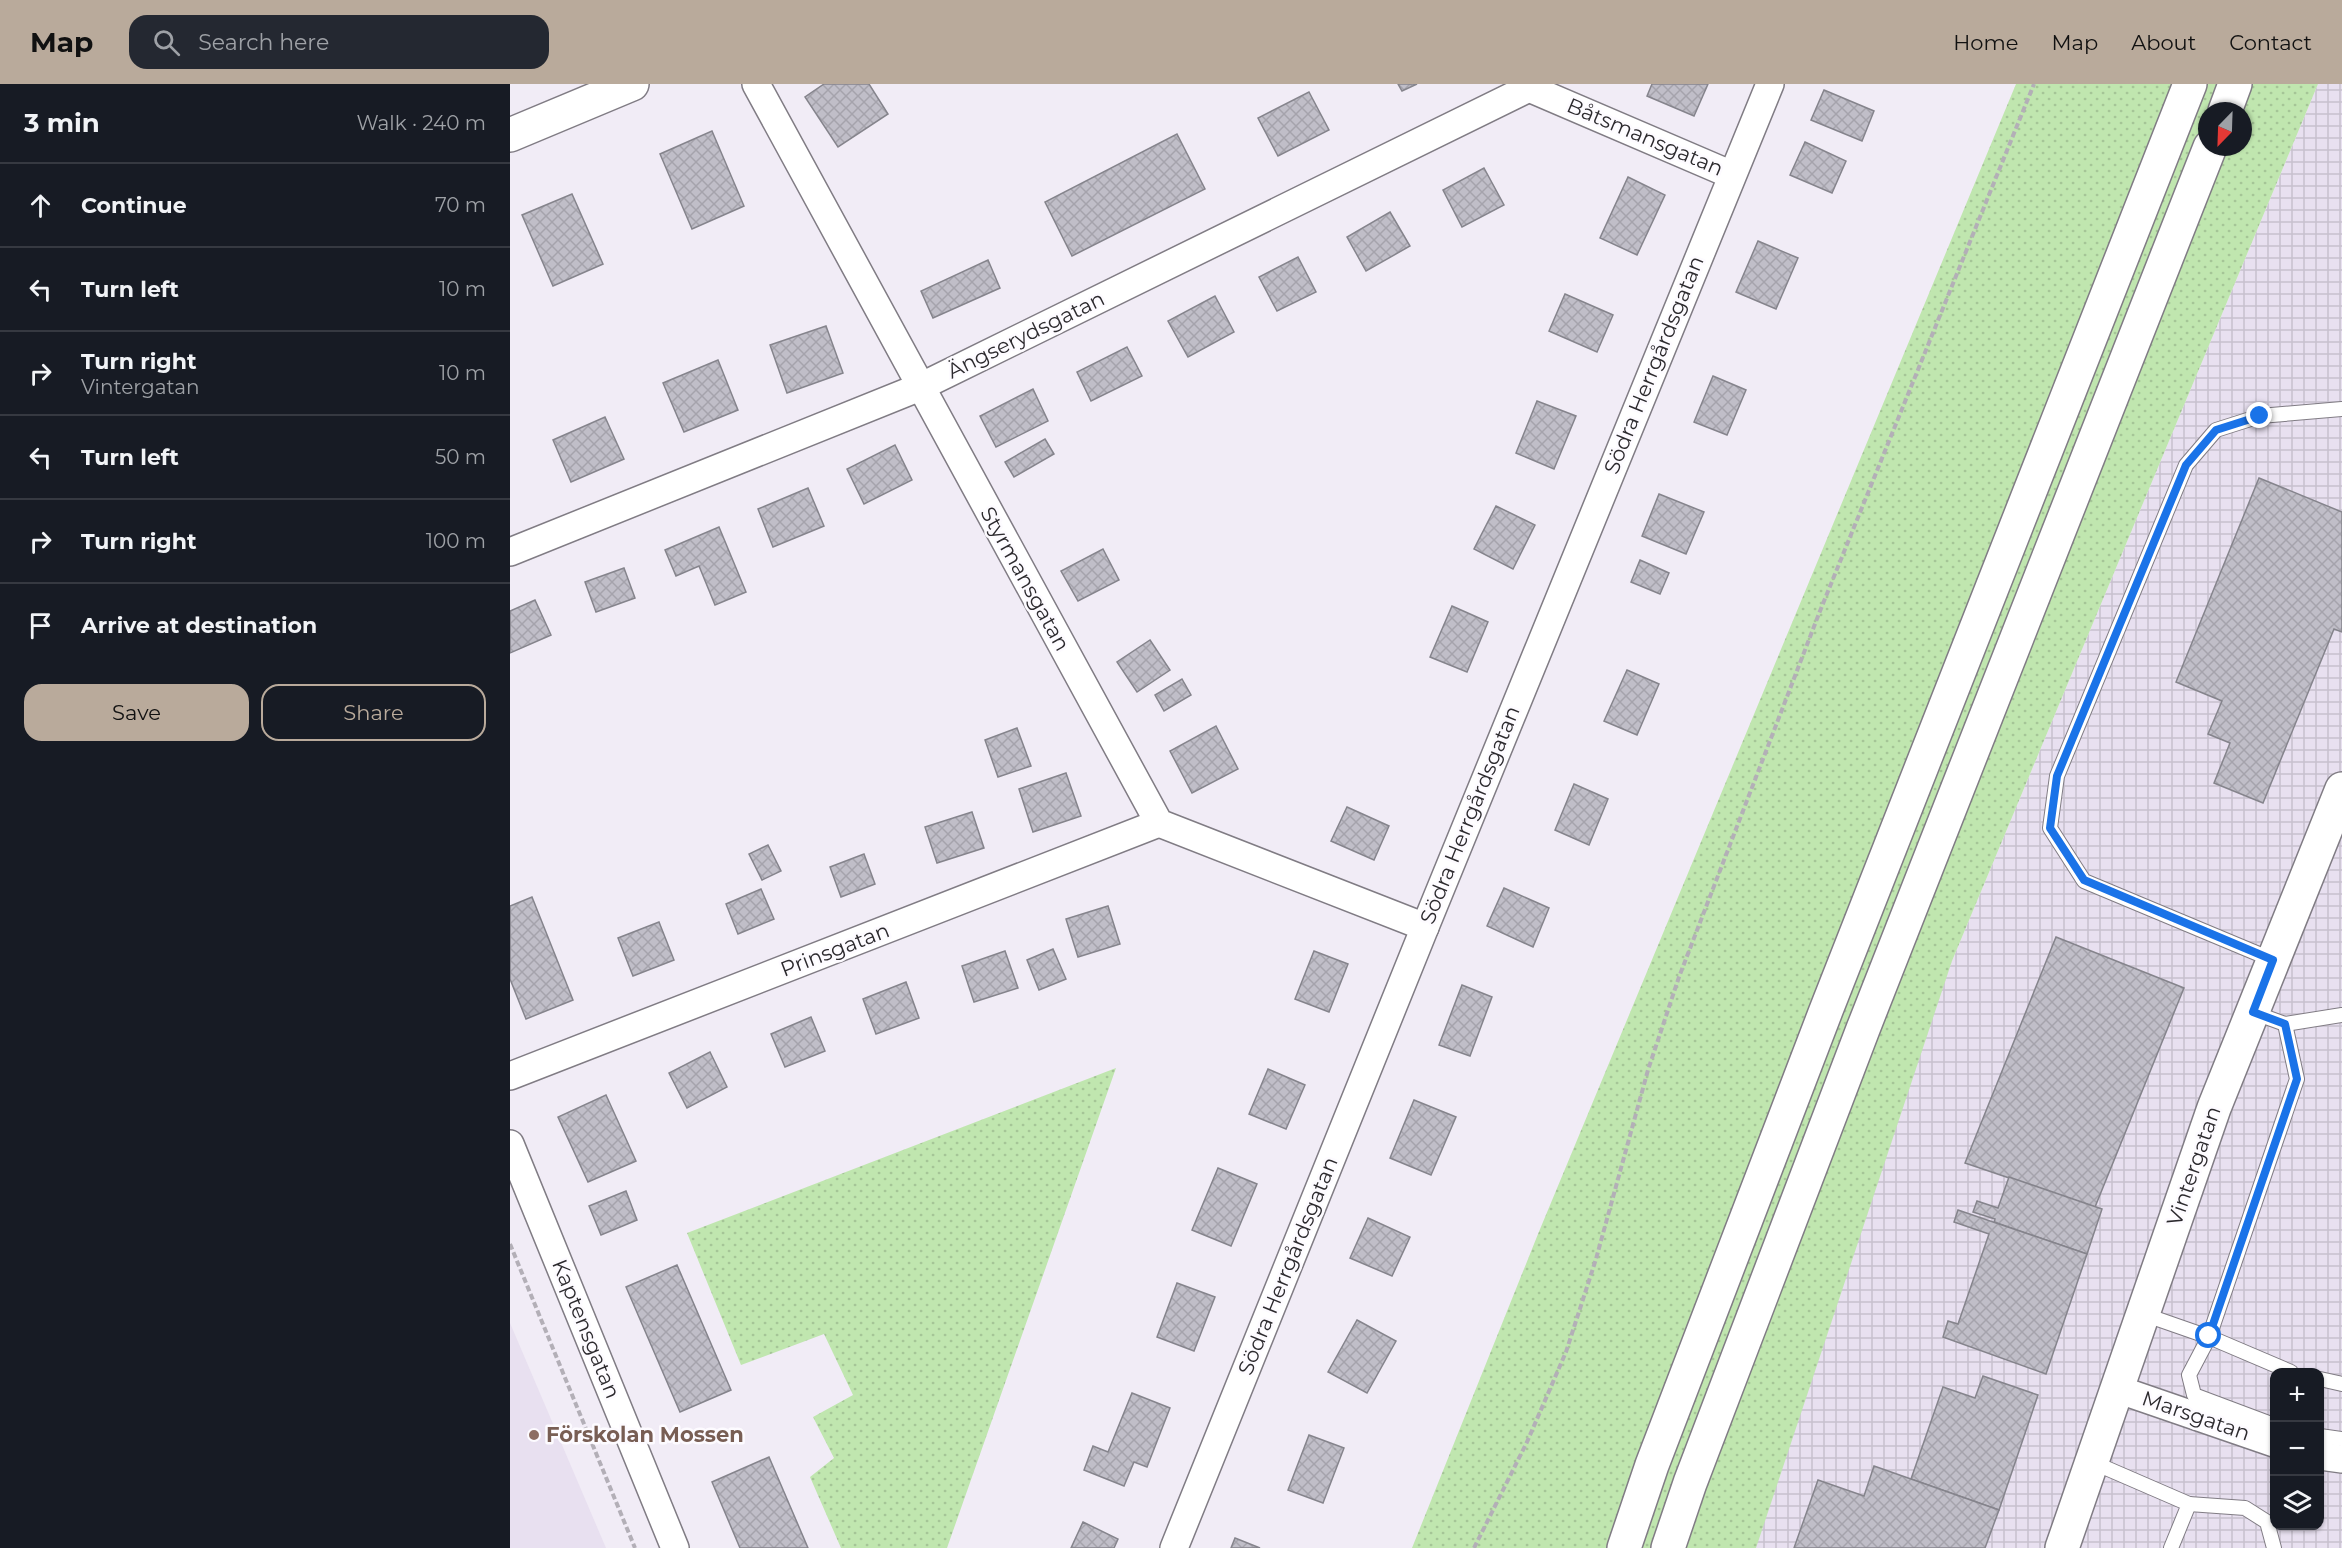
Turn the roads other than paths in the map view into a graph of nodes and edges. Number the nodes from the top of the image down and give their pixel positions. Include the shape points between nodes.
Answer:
1 (632, 84) edge
2 (756, 84) edge
3 (1770, 84) edge
4 (2190, 84) edge
5 (2235, 84) edge
6 (1527, 86) edge
7 (2228, 102) edge
8 (510, 135) edge
9 (2206, 156) edge
10 (1732, 175) junction
11 (920, 387) junction
12 (2342, 409) edge
13 (510, 552) edge
14 (2342, 789) edge
15 (1159, 823) junction
16 (1425, 927) junction
17 (2273, 960) junction
18 (2253, 1012) junction
19 (2342, 1015) edge
20 (2285, 1024) junction
21 (510, 1076) edge
22 (510, 1144) edge
23 (2143, 1314) junction
24 (2209, 1336) junction
25 (2282, 1368) edge
26 (2324, 1380) edge
27 (2342, 1384) edge
28 (2117, 1389) junction
29 (2270, 1424) edge
30 (2324, 1437) edge
31 (2342, 1439) edge
32 (2270, 1442) edge
33 (2324, 1457) edge
34 (2342, 1459) edge
35 (2092, 1462) junction
36 (2189, 1504) junction
37 (675, 1548) edge
38 (1174, 1548) edge
39 (1624, 1548) edge
40 (1668, 1548) edge
41 (2062, 1548) edge
42 (2171, 1548) edge
43 (2274, 1548) edge

1 - 8 main road
2 - 11 street, Styrmansgatan
3 - 10 street, Södra Herrgårdsgatan
4 - 39 main road via 1825,1013
5 - 7 main road
6 - 10 street, Båtsmansgatan
6 - 11 street, Ängserydsgatan
9 - 40 main road via 1863,1029
10 - 16 street, Södra Herrgårdsgatan
11 - 13 street, Ängserydsgatan
11 - 15 street, Styrmansgatan
12 - 17 lane via 2260,416 2216,430 2186,465 2057,776 2050,828 2084,880
14 - 17 main road, Vintergatan
15 - 16 street
15 - 21 street, Prinsgatan
16 - 38 street, Södra Herrgårdsgatan
17 - 18 main road, Vintergatan
18 - 20 lane
18 - 23 main road, Vintergatan via 2214,1108
19 - 20 lane
20 - 24 lane via 2297,1079
22 - 37 street, Kaptensgatan
23 - 24 lane
23 - 28 main road, Vintergatan
24 - 25 lane
24 - 29 lane via 2189,1376 2194,1395
26 - 27 lane
28 - 32 street, Marsgatan
28 - 35 main road, Vintergatan
30 - 31 lane
33 - 34 street
35 - 36 lane
35 - 41 main road, Vintergatan
36 - 42 lane
36 - 43 lane via 2245,1508 2267,1522

